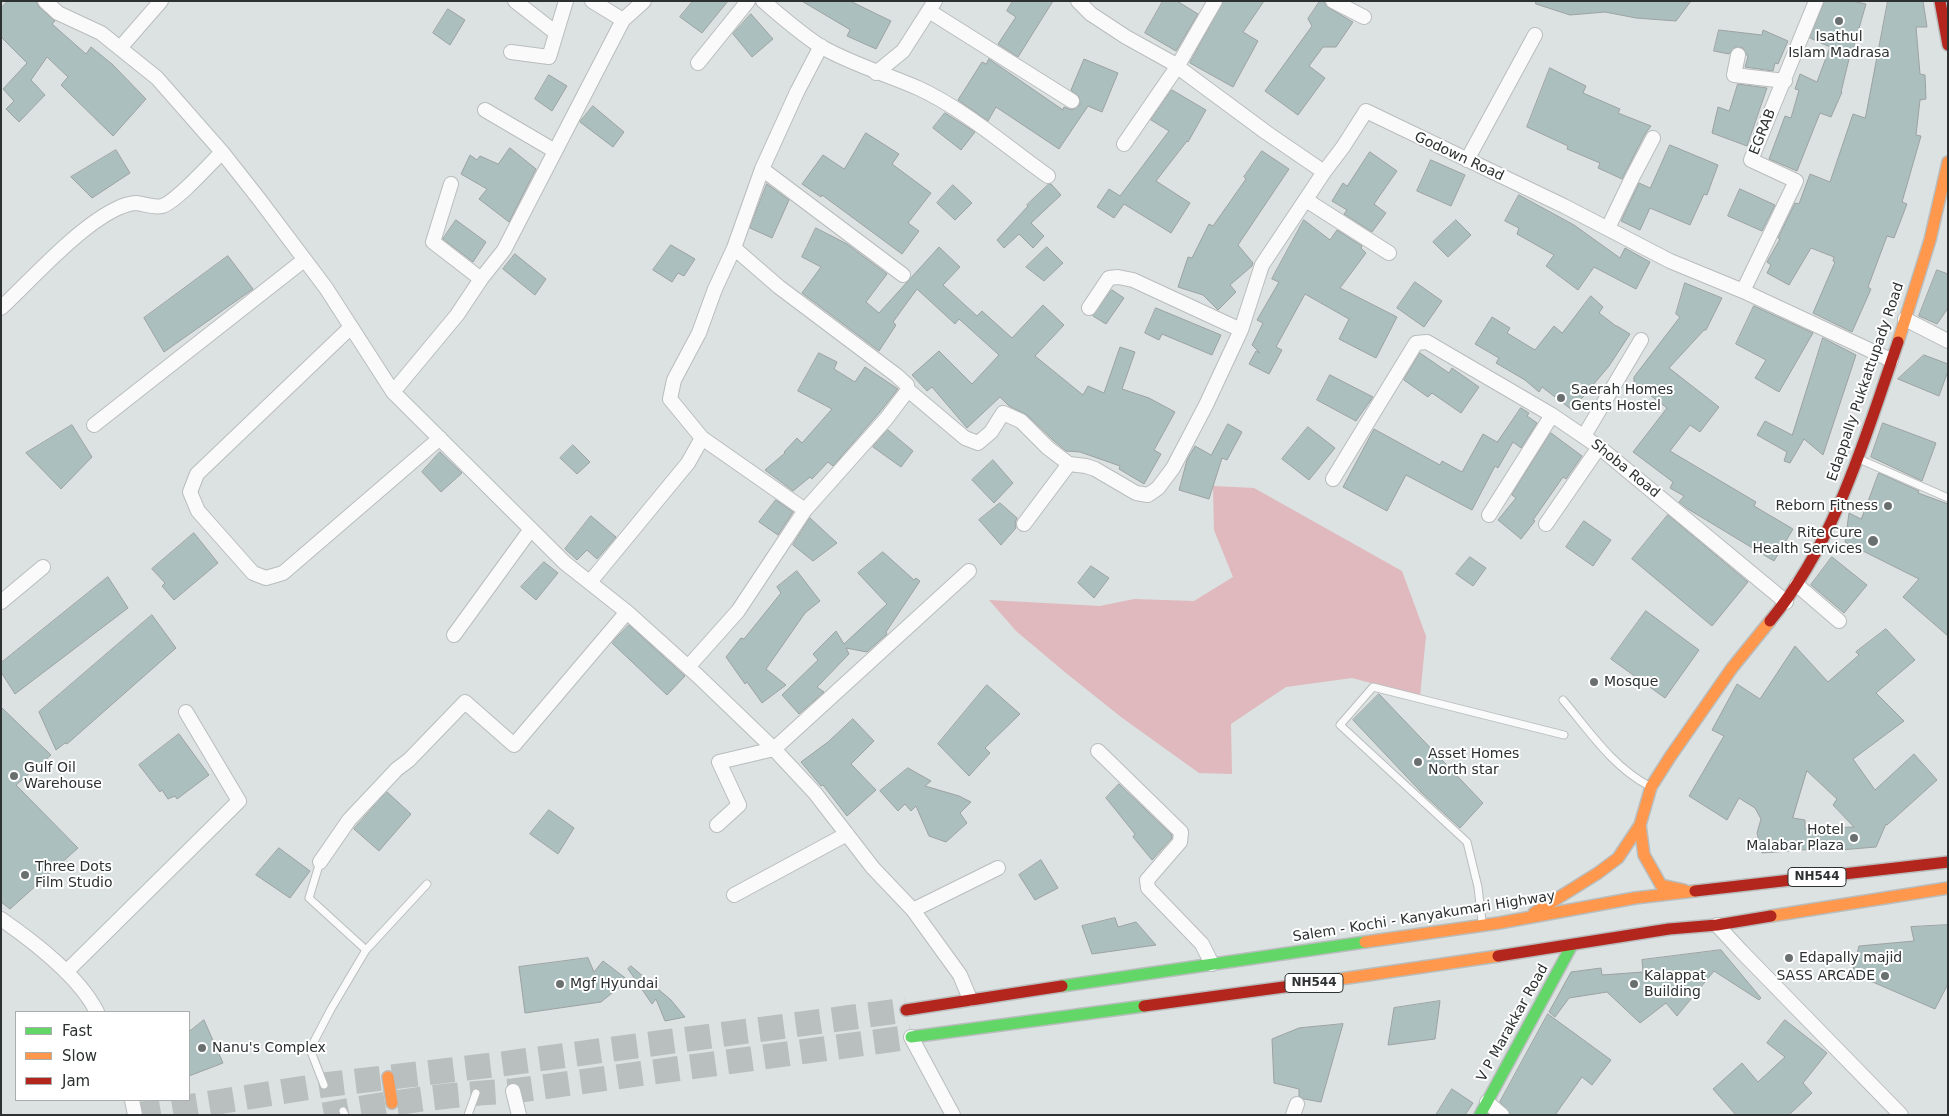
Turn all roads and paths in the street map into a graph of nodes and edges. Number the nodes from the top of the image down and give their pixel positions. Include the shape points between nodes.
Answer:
1 (45, 1) edge
2 (161, 1) edge
3 (516, 1) edge
4 (566, 1) edge
5 (592, 1) edge
6 (644, 1) edge
7 (748, 1) edge
8 (763, 1) edge
9 (1078, 1) edge
10 (1215, 1) edge
11 (1333, 1) edge
12 (1816, 1) edge
13 (1940, 1) edge
14 (932, 6) edge
15 (1364, 17) dead end
16 (623, 20) junction
17 (556, 33) junction
18 (1535, 35) dead end
19 (1948, 45) edge
20 (822, 46) junction
21 (120, 48) junction
22 (511, 52) dead end
23 (1738, 55) dead end
24 (698, 63) dead end
25 (1177, 67) junction
26 (876, 73) junction
27 (1785, 81) junction
28 (1072, 101) dead end
29 (485, 110) dead end
30 (1653, 138) dead end
31 (1124, 144) dead end
32 (555, 151) junction
33 (222, 152) junction
34 (1467, 160) junction
35 (1948, 162) edge
36 (762, 169) junction
37 (1324, 172) junction
38 (1048, 176) dead end
39 (451, 184) dead end
40 (1306, 200) junction
41 (1608, 228) junction
42 (734, 248) junction
43 (1389, 253) dead end
44 (304, 260) junction
45 (903, 275) dead end
46 (481, 279) junction
47 (1743, 291) junction
48 (1, 308) edge
49 (1089, 308) dead end
50 (1905, 319) junction
51 (351, 327) junction
52 (1240, 330) junction
53 (1946, 335) edge
54 (1641, 340) dead end
55 (1891, 360) junction
56 (908, 390) junction
57 (394, 392) junction
58 (1552, 416) junction
59 (94, 425) dead end
60 (1584, 436) junction
61 (440, 438) junction
62 (702, 438) junction
63 (1599, 447) junction
64 (1858, 459) junction
65 (1068, 464) junction
66 (1333, 479) dead end
67 (1948, 498) edge
68 (805, 510) junction
69 (1489, 515) dead end
70 (1024, 524) dead end
71 (1546, 524) dead end
72 (531, 529) junction
73 (43, 567) dead end
74 (969, 571) dead end
75 (590, 582) junction
76 (1797, 585) junction
77 (1, 602) edge
78 (1786, 602) junction
79 (627, 612) junction
80 (1839, 621) dead end
81 (454, 635) dead end
82 (688, 667) junction
83 (1563, 700) dead end
84 (186, 712) dead end
85 (1564, 735) dead end
86 (774, 749) junction
87 (1098, 751) dead end
88 (1652, 787) junction
89 (717, 825) dead end
90 (1640, 825) junction
91 (846, 834) junction
92 (320, 862) joint
93 (1948, 862) edge
94 (998, 868) dead end
95 (427, 884) dead end
96 (1948, 888) edge
97 (1687, 891) junction
98 (734, 895) dead end
99 (914, 910) junction
100 (1, 919) edge
101 (1499, 923) junction
102 (1483, 924) junction
103 (1717, 925) junction
104 (1572, 945) junction
105 (366, 950) junction
106 (1212, 964) junction
107 (66, 972) junction
108 (970, 999) junction
109 (906, 1010) tunnel mouth
110 (96, 1011) edge
111 (911, 1037) joint
112 (388, 1077) dead end
113 (324, 1085) dead end
114 (513, 1091) dead end
115 (476, 1093) dead end
116 (132, 1101) edge
117 (1487, 1102) junction
118 (392, 1103) dead end
119 (946, 1111) edge
120 (135, 1115) edge
121 (468, 1115) edge
122 (519, 1115) edge
123 (1480, 1115) edge
124 (1502, 1115) edge
125 (1901, 1115) edge

1 - 21 street via 58,13 101,33
2 - 21 street
3 - 17 street
4 - 17 street
5 - 16 street
6 - 16 street
7 - 24 street
8 - 20 street
9 - 25 street via 1091,14
10 - 25 street
11 - 15 street
12 - 27 street, EGRAB
13 - 19 main road
14 - 26 street via 903,51
14 - 28 street
16 - 32 street
17 - 22 street via 549,57
18 - 34 street
20 - 26 street
20 - 36 street
21 - 33 street via 157,78
23 - 27 street via 1734,75
25 - 31 street
25 - 37 street
26 - 38 street via 919,89 962,114
27 - 47 street, EGRAB via 1751,160 1796,182
29 - 32 street
30 - 41 street
32 - 46 street via 504,250
33 - 44 street
33 - 48 street via 164,205 150,207 135,203 118,208 95,222
34 - 37 street, Godown Road via 1366,111
34 - 41 street, Godown Road
35 - 50 main road, Edappally Pukkattupady Road via 1930,240
36 - 42 street
36 - 45 street
37 - 40 street
39 - 46 street via 433,242
40 - 43 street
40 - 52 street via 1262,265
41 - 47 street, Godown Road via 1670,261
42 - 56 street via 779,287 896,375
42 - 62 street via 699,333 674,380 670,399
44 - 51 street
44 - 59 street
46 - 57 street via 457,315
47 - 55 street, Godown Road
49 - 52 street via 1109,278 1118,277 1133,280
50 - 53 street
50 - 55 main road, Edappally Pukkattupady Road
51 - 57 street
51 - 61 street via 196,474 190,492 198,511 253,573 266,578 283,573
52 - 65 street via 1206,405 1173,468 1158,488 1148,494 1136,494 1095,469
54 - 60 street
55 - 64 main road, Edappally Pukkattupady Road
56 - 65 street via 965,438 978,443 991,432 1004,413 1008,414 1021,421
56 - 68 street
57 - 61 street
58 - 60 street, Shoba Road
58 - 66 street, Shoba Road via 1427,342 1416,344
58 - 69 street
60 - 63 street, Shoba Road
61 - 72 street
62 - 68 street
62 - 75 street via 688,463
63 - 71 street
63 - 78 street, Shoba Road
64 - 67 lane
64 - 76 main road, Edappally Pukkattupady Road via 1824,536
65 - 70 street
68 - 82 street via 738,611
72 - 75 street
72 - 81 street
73 - 77 street
74 - 86 street
75 - 79 street
76 - 78 main road, Edappally Pukkattupady Road
76 - 80 street
78 - 88 main road, Edappally Pukkattupady Road via 1732,668
79 - 82 street
79 - 92 street via 514,745 465,702 348,820
82 - 86 street
83 - 88 lane via 1603,749 1633,777
84 - 107 street via 239,801
85 - 102 lane via 1373,687 1340,725 1467,842
86 - 89 street via 719,762 739,805
86 - 91 street via 815,793
87 - 106 street via 1181,832 1180,842 1147,880 1148,888 1202,944
88 - 90 main road, Edappally Pukkattupady Road
90 - 97 main road via 1644,855 1661,885
90 - 101 main road via 1618,858 1598,874 1532,914
91 - 98 street
91 - 99 street via 873,868
92 - 105 lane via 309,898
93 - 97 main road, Salem - Kochi - Kanyakumari Highway / NH544
94 - 99 street
95 - 105 lane
96 - 103 main road, NH544
97 - 101 main road, Salem - Kochi - Kanyakumari Highway / NH544
99 - 108 street via 960,975
100 - 107 street
101 - 102 main road, Salem - Kochi - Kanyakumari Highway / NH544
102 - 106 main road, Salem - Kochi - Kanyakumari Highway / NH544
103 - 104 main road, NH544 via 1669,929
103 - 125 street
104 - 111 main road, NH544
104 - 117 main road, V P Marakkar Road
105 - 113 lane via 310,1049
106 - 108 main road, Salem - Kochi - Kanyakumari Highway / NH544
107 - 110 street
108 - 109 main road, Salem - Kochi - Kanyakumari Highway / NH544
111 - 119 street
112 - 118 main road
114 - 122 street
115 - 121 lane
116 - 120 street
117 - 123 main road, V P Marakkar Road
117 - 124 street

